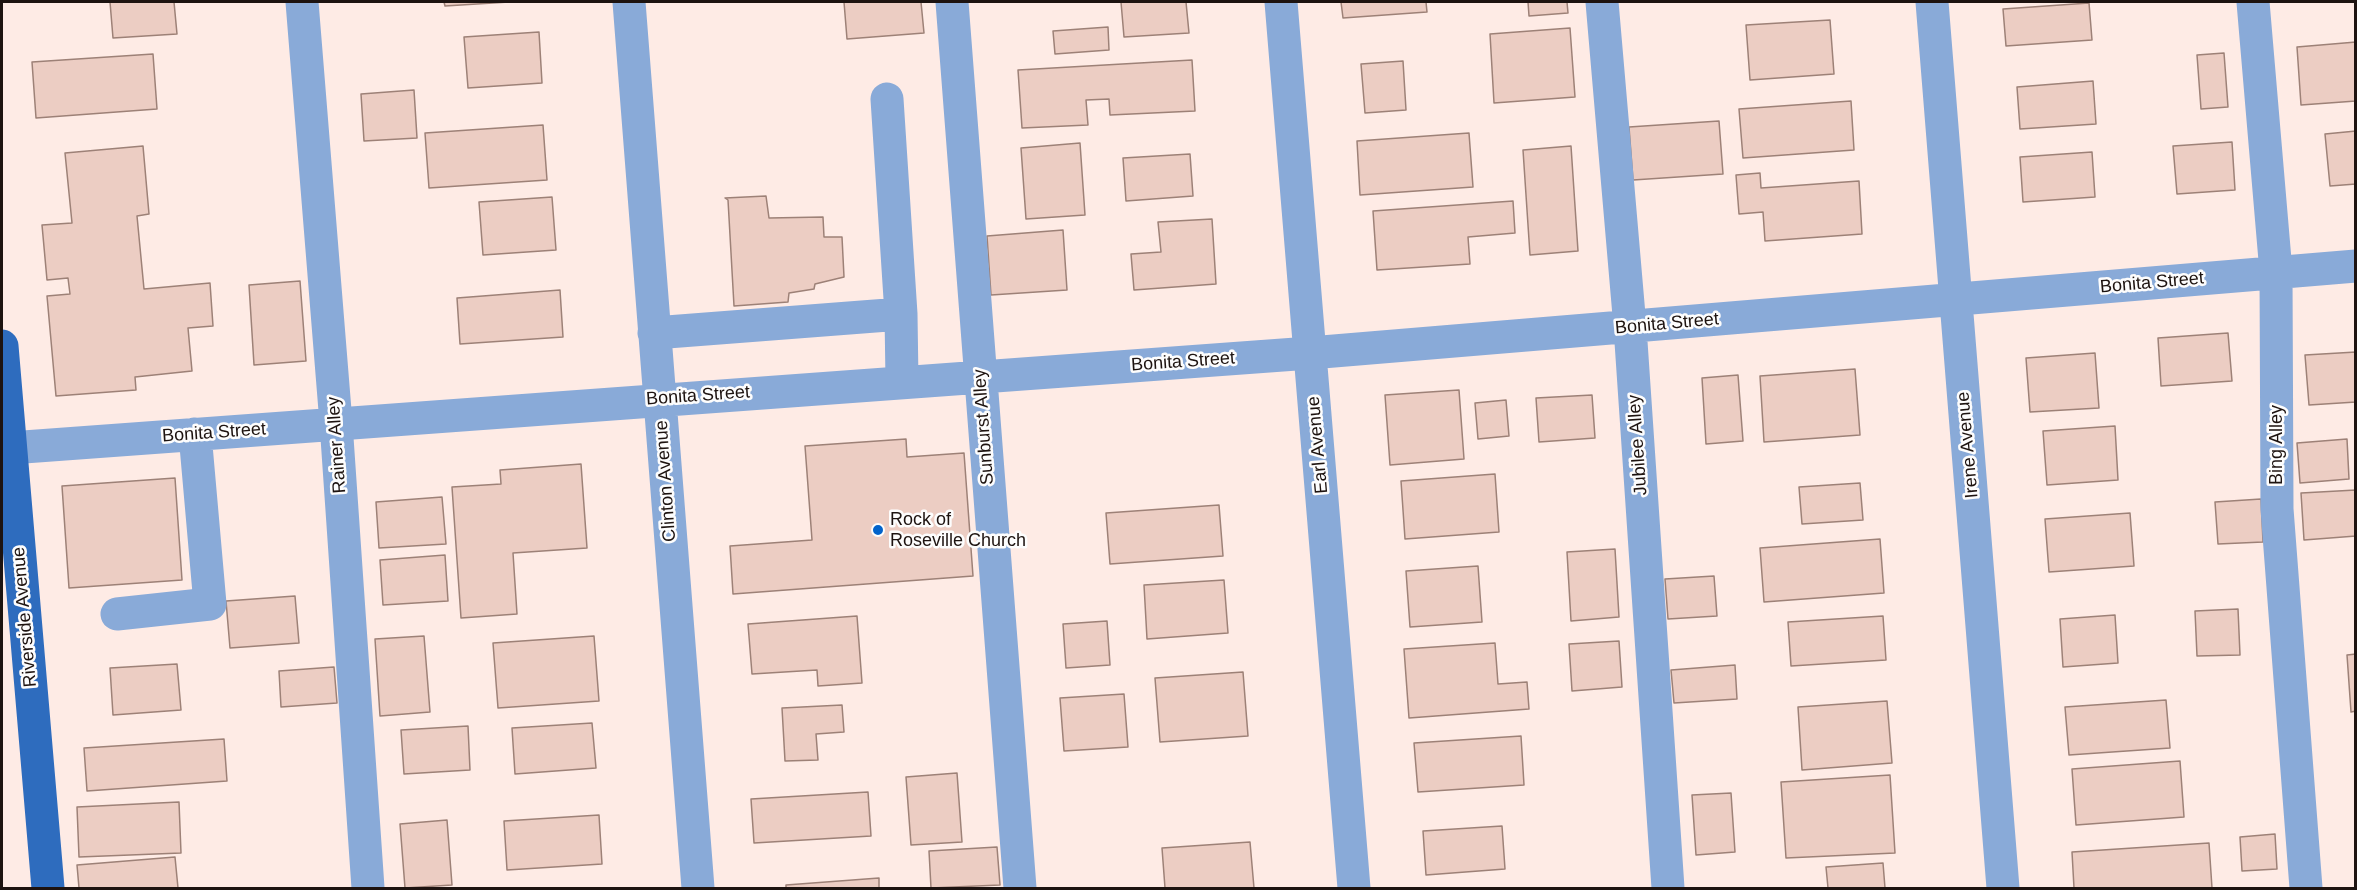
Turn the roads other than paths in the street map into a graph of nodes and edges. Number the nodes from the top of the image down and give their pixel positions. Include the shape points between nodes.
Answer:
1 (302, 2) edge
2 (629, 2) edge
3 (952, 2) edge
4 (1281, 2) edge
5 (1602, 2) edge
6 (1932, 2) edge
7 (2253, 2) edge
8 (887, 99) dead end
9 (2355, 266) edge
10 (2276, 272) junction
11 (1956, 300) junction
12 (901, 314) junction
13 (1630, 327) junction
14 (654, 333) junction
15 (2, 346) edge
16 (1310, 353) junction
17 (981, 376) junction
18 (902, 381) junction
19 (659, 399) junction
20 (336, 423) junction
21 (195, 434) junction
22 (10, 448) junction
23 (117, 614) dead end
24 (48, 888) edge
25 (368, 888) edge
26 (698, 888) edge
27 (1020, 888) edge
28 (1354, 888) edge
29 (1668, 888) edge
30 (2003, 888) edge
31 (2306, 888) edge

1 - 20 street, Rainer Alley
2 - 14 street, Clinton Avenue
3 - 17 street, Sunburst Alley
4 - 16 street, Earl Avenue
5 - 13 street, Jubilee Alley
6 - 11 street, Irene Avenue
7 - 10 street, Bing Alley
8 - 12 street
9 - 10 street, Bonita Street
10 - 11 street, Bonita Street
10 - 31 street, Bing Alley via 2277,509
11 - 13 street, Bonita Street
11 - 30 street, Irene Avenue
12 - 14 street
12 - 18 street
13 - 16 street, Bonita Street
13 - 29 street, Jubilee Alley
14 - 19 street, Clinton Avenue
15 - 22 main road, Riverside Avenue
16 - 17 street, Bonita Street
16 - 28 street, Earl Avenue
17 - 18 street, Bonita Street
17 - 27 street, Sunburst Alley
18 - 19 street, Bonita Street
19 - 20 street, Bonita Street
19 - 26 street, Clinton Avenue
20 - 21 street, Bonita Street
20 - 25 street, Rainer Alley
21 - 22 street, Bonita Street
21 - 23 street via 210,604
22 - 24 main road, Riverside Avenue

